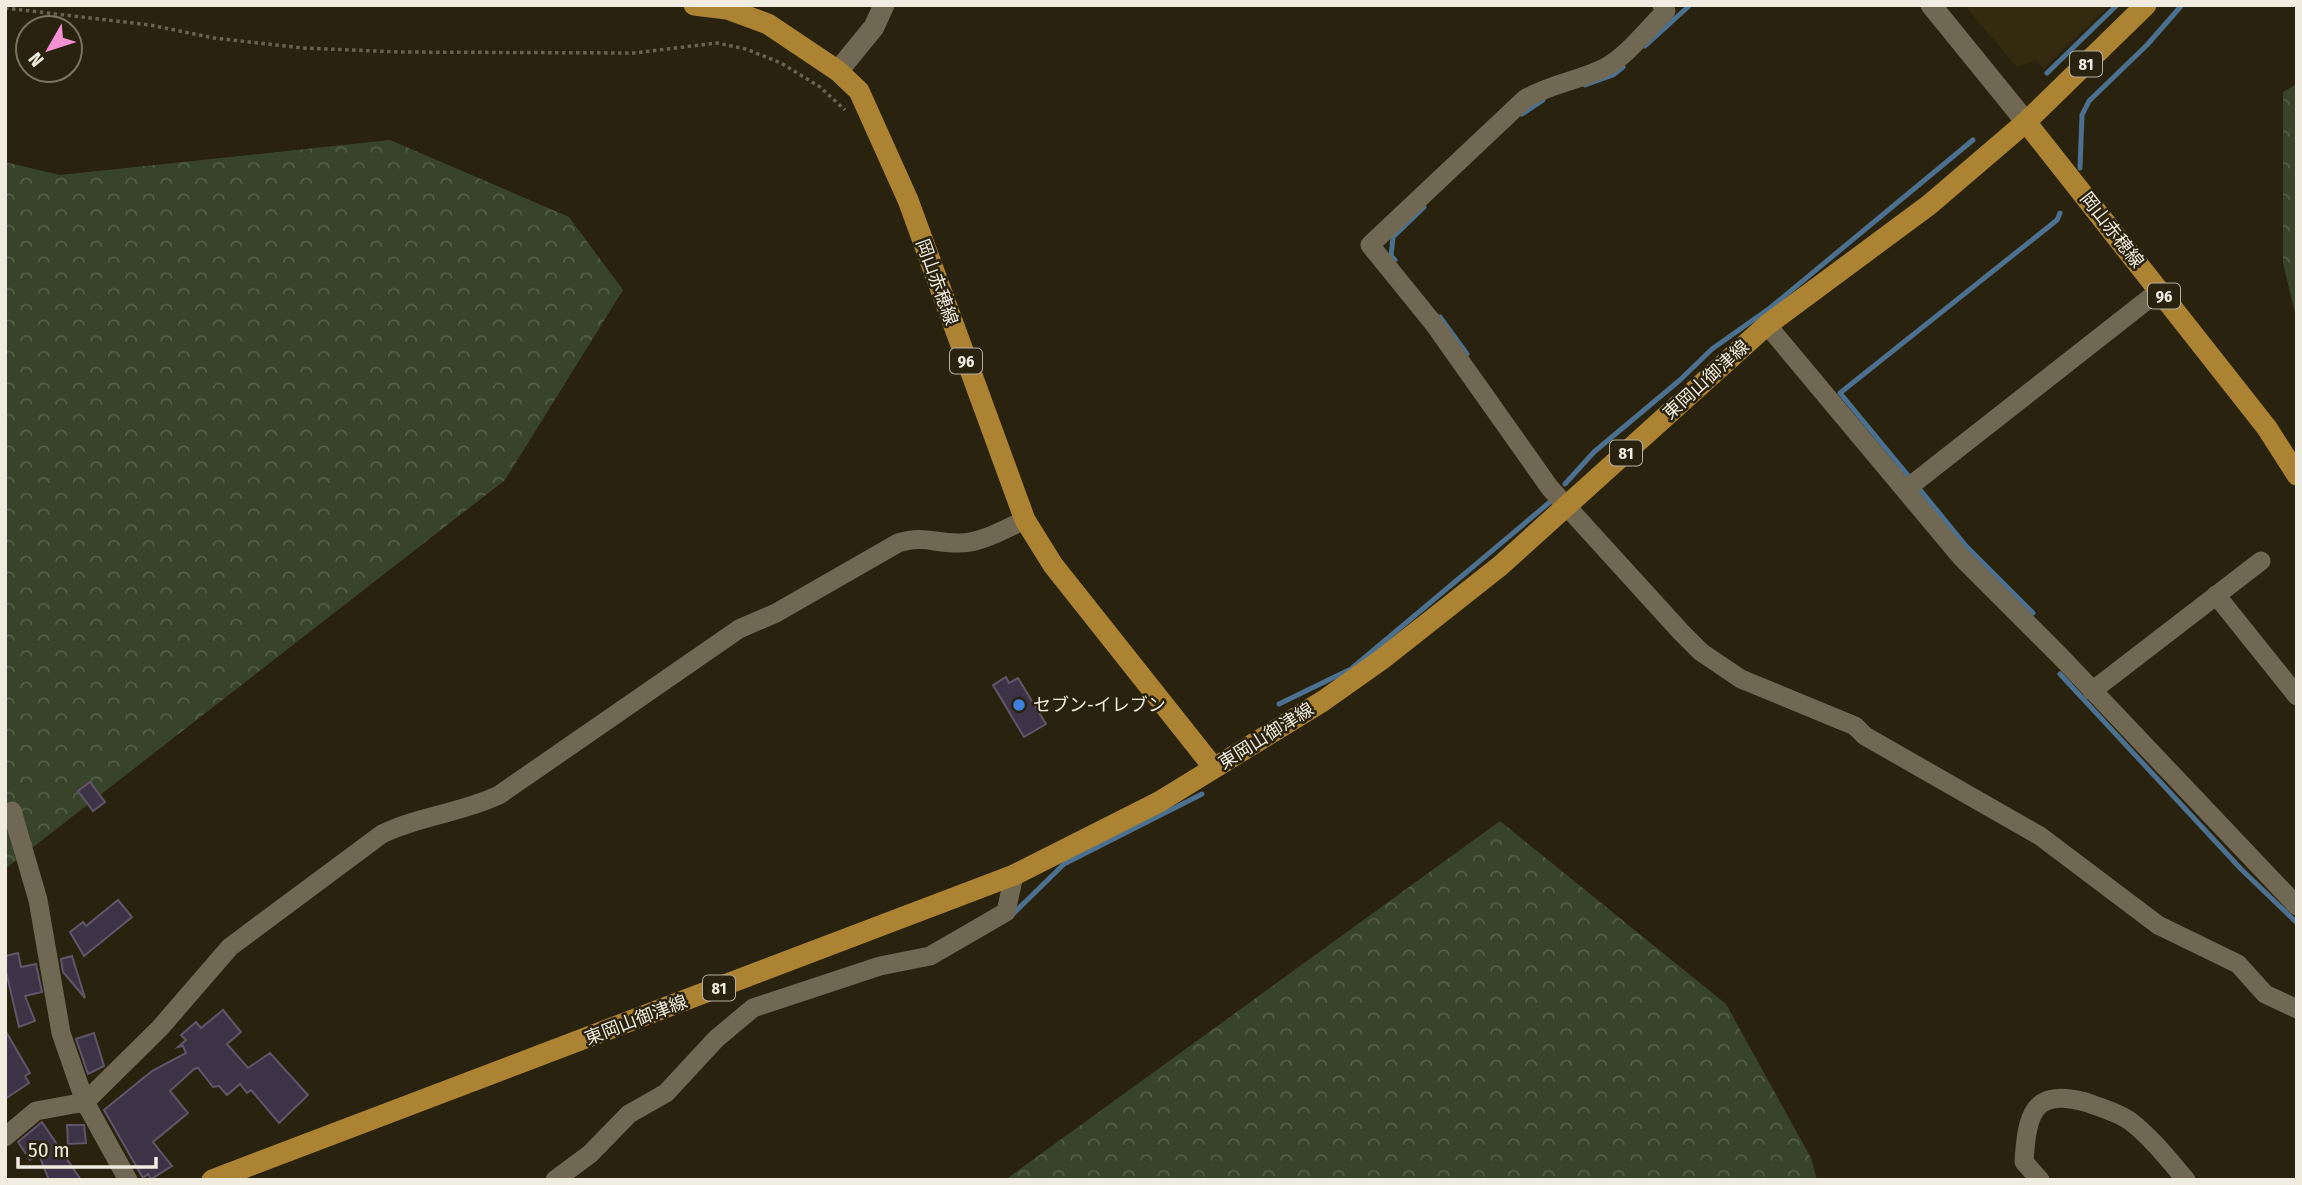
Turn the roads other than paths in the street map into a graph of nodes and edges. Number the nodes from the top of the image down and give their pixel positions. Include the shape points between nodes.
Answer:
1 (694, 5) edge
2 (884, 5) edge
3 (1662, 5) edge
4 (1931, 5) edge
5 (2146, 5) edge
6 (838, 71) junction
7 (2026, 122) junction
8 (2160, 290) junction
9 (1767, 325) junction
10 (2297, 475) edge
11 (1911, 485) junction
12 (1566, 508) junction
13 (1025, 520) junction
14 (2260, 561) dead end
15 (2216, 595) junction
16 (2092, 691) junction
17 (2297, 696) edge
18 (1214, 768) junction
19 (12, 811) dead end
20 (1014, 875) junction
21 (2297, 906) edge
22 (2297, 1009) edge
23 (85, 1102) junction
24 (5, 1137) edge
25 (128, 1180) edge
26 (212, 1180) edge
27 (555, 1180) edge
28 (2040, 1180) edge
29 (2186, 1180) edge

1 - 6 main road, 岡山赤穂線 / 96 via 727,9 768,24
2 - 6 street via 874,27
3 - 12 street via 1666,11 1609,65 1550,85 1525,99 1370,245 1434,324
4 - 7 street
5 - 7 main road, 東岡山御津線 / 81
6 - 13 main road, 岡山赤穂線 / 96 via 859,91 908,200
7 - 8 main road, 岡山赤穂線 / 96
7 - 9 main road, 東岡山御津線 / 81 via 1929,205
8 - 10 main road, 岡山赤穂線 / 96 via 2267,428
8 - 11 street
9 - 11 street
9 - 12 main road, 東岡山御津線 / 81
11 - 16 street via 1961,556
12 - 18 main road, 東岡山御津線 / 81 via 1381,660
12 - 22 street via 1711,659 1741,679 1855,726 2040,836 2158,925 2238,964 2265,995
13 - 18 main road, 岡山赤穂線 / 96 via 1053,565
13 - 23 street via 976,541 918,537 898,543 776,613 739,629 499,795 382,834 230,947 160,1028
14 - 15 street
15 - 16 street
15 - 17 street
16 - 21 street
18 - 20 main road, 東岡山御津線 / 81 via 1116,825
19 - 23 street via 38,900 61,1032
20 - 26 main road, 東岡山御津線 / 81
20 - 27 street via 1006,912 930,956 880,966 753,1008 716,1039 666,1093 629,1114 590,1154
23 - 24 street via 36,1111
23 - 25 street
28 - 29 street via 2024,1162 2026,1136 2033,1114 2045,1100 2061,1096 2128,1119

